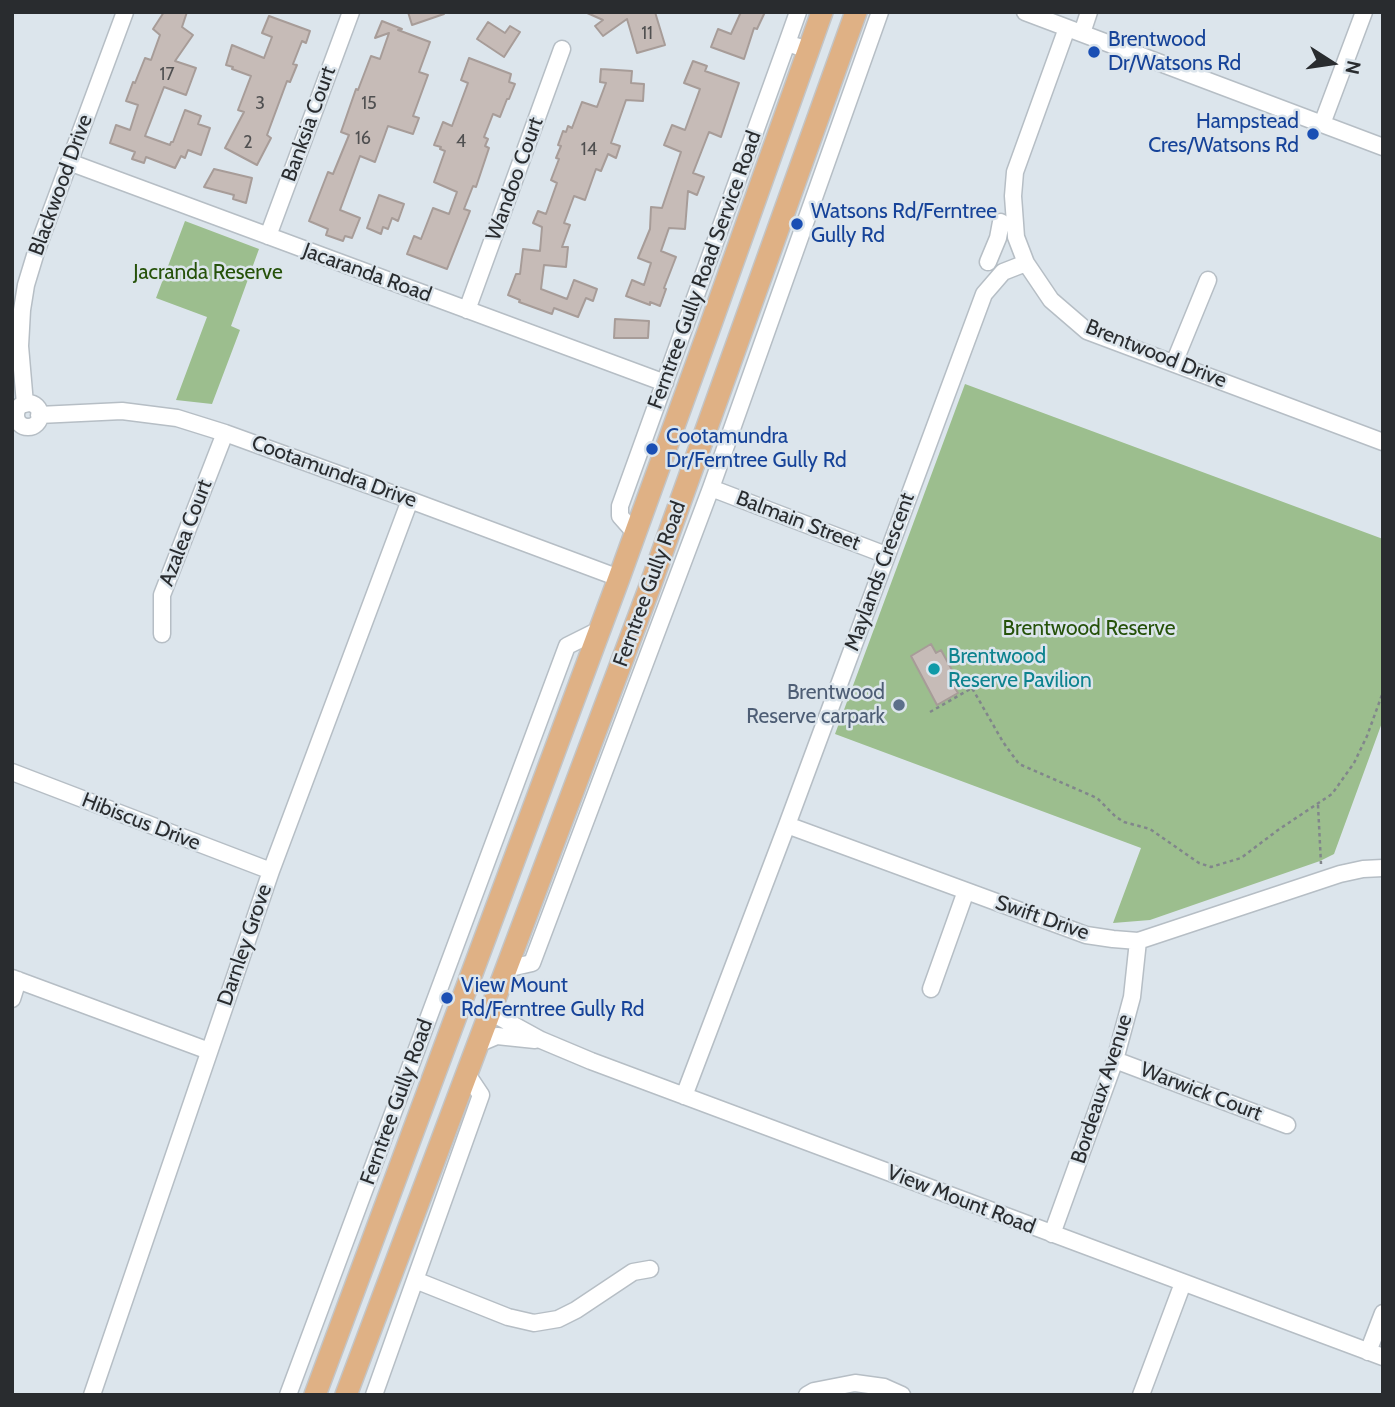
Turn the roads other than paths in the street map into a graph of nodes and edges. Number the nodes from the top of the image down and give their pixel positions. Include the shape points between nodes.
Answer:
1 (125, 12) edge
2 (351, 12) edge
3 (798, 12) edge
4 (822, 12) edge
5 (856, 12) edge
6 (880, 12) edge
7 (1025, 12) edge
8 (1089, 12) edge
9 (1364, 12) edge
10 (1074, 31) junction
11 (787, 43) junction
12 (562, 49) dead end
13 (808, 50) junction
14 (1322, 124) junction
15 (1383, 146) edge
16 (808, 148) junction
17 (830, 155) junction
18 (69, 162) junction
19 (268, 236) junction
20 (1016, 237) junction
21 (988, 262) dead end
22 (1026, 263) junction
23 (1208, 280) dead end
24 (467, 310) junction
25 (1174, 363) junction
26 (664, 383) junction
27 (18, 413) edge
28 (225, 433) junction
29 (1383, 442) edge
30 (711, 488) junction
31 (410, 500) junction
32 (635, 533) junction
33 (886, 555) junction
34 (619, 578) junction
35 (649, 589) junction
36 (599, 630) junction
37 (162, 634) dead end
38 (12, 772) edge
39 (787, 825) junction
40 (1383, 867) edge
41 (271, 871) junction
42 (966, 891) junction
43 (471, 904) junction
44 (495, 913) junction
45 (1138, 941) junction
46 (506, 969) junction
47 (15, 979) edge
48 (931, 989) dead end
49 (12, 999) edge
50 (458, 1012) junction
51 (490, 1012) junction
52 (541, 1040) junction
53 (478, 1044) junction
54 (209, 1051) junction
55 (1115, 1060) junction
56 (467, 1074) junction
57 (684, 1096) junction
58 (1287, 1125) dead end
59 (1052, 1234) junction
60 (650, 1269) dead end
61 (415, 1280) junction
62 (1183, 1283) junction
63 (1383, 1312) edge
64 (1375, 1355) edge
65 (855, 1389) edge
66 (92, 1395) edge
67 (288, 1395) edge
68 (315, 1395) edge
69 (346, 1395) edge
70 (374, 1395) edge
71 (807, 1395) edge
72 (902, 1395) edge
73 (1141, 1395) edge

1 - 18 street, Blackwood Drive
2 - 19 street, Banksia Court
3 - 11 street, Ferntree Gully Road Service Road
4 - 13 main road, Ferntree Gully Road
5 - 16 main road, Ferntree Gully Road
6 - 17 street
7 - 10 street
8 - 10 street, Brentwood Drive
9 - 14 street
10 - 14 street
10 - 20 street, Brentwood Drive via 1015,172
11 - 13 street
11 - 26 street, Ferntree Gully Road Service Road
12 - 24 street, Wandoo Court
13 - 32 main road, Ferntree Gully Road
14 - 15 street
16 - 17 street
16 - 35 main road, Ferntree Gully Road
17 - 30 street
18 - 19 street, Jacaranda Road
18 - 27 street, Blackwood Drive via 24,296
19 - 24 street, Jacaranda Road
20 - 21 street via 1000,230
20 - 22 street, Brentwood Drive
22 - 25 street, Brentwood Drive via 1051,300 1087,331
22 - 33 street, Maylands Crescent via 1003,272 984,294
23 - 25 street
24 - 26 street, Jacaranda Road
25 - 29 street, Brentwood Drive
26 - 32 street, Ferntree Gully Road Service Road via 620,506 620,516
27 - 28 street, Cootamundra Drive via 33,405 40,415 122,411 177,418
28 - 31 street, Cootamundra Drive
28 - 37 street, Azalea Court via 162,595
30 - 33 street, Balmain Street
30 - 46 street via 531,963
31 - 34 street, Cootamundra Drive
31 - 41 street, Darnley Grove
32 - 34 main road, Ferntree Gully Road
33 - 39 street, Maylands Crescent
34 - 35 main road
34 - 36 main road, Ferntree Gully Road
35 - 46 main road, Ferntree Gully Road
36 - 43 street, Ferntree Gully Road via 567,646
36 - 44 main road, Ferntree Gully Road
38 - 41 street, Hibiscus Drive
39 - 42 street, Swift Drive
39 - 57 street, Maylands Crescent
40 - 45 street, Swift Drive via 1340,874
41 - 54 street, Darnley Grove
42 - 45 street, Swift Drive via 1086,935
42 - 48 street
43 - 44 street
43 - 67 street, Ferntree Gully Road
44 - 50 main road, Ferntree Gully Road
45 - 55 street, Bordeaux Avenue via 1132,997
46 - 51 main road, Ferntree Gully Road
47 - 49 street
47 - 54 street
50 - 51 main road
50 - 68 main road, Ferntree Gully Road
51 - 52 street, View Mount Road
51 - 53 main road, Ferntree Gully Road
52 - 53 street, View Mount Road via 497,1036
52 - 57 street, View Mount Road
53 - 56 main road, Ferntree Gully Road
54 - 66 street, Darnley Grove
55 - 58 street, Warwick Court
55 - 59 street, Bordeaux Avenue
56 - 61 street via 481,1095
56 - 69 main road, Ferntree Gully Road
57 - 59 street, View Mount Road
59 - 62 street, View Mount Road
60 - 61 street via 633,1272 558,1319 534,1322 508,1317
61 - 70 street
62 - 64 street, View Mount Road
62 - 73 street
63 - 64 street
65 - 71 street
65 - 72 street via 884,1387

